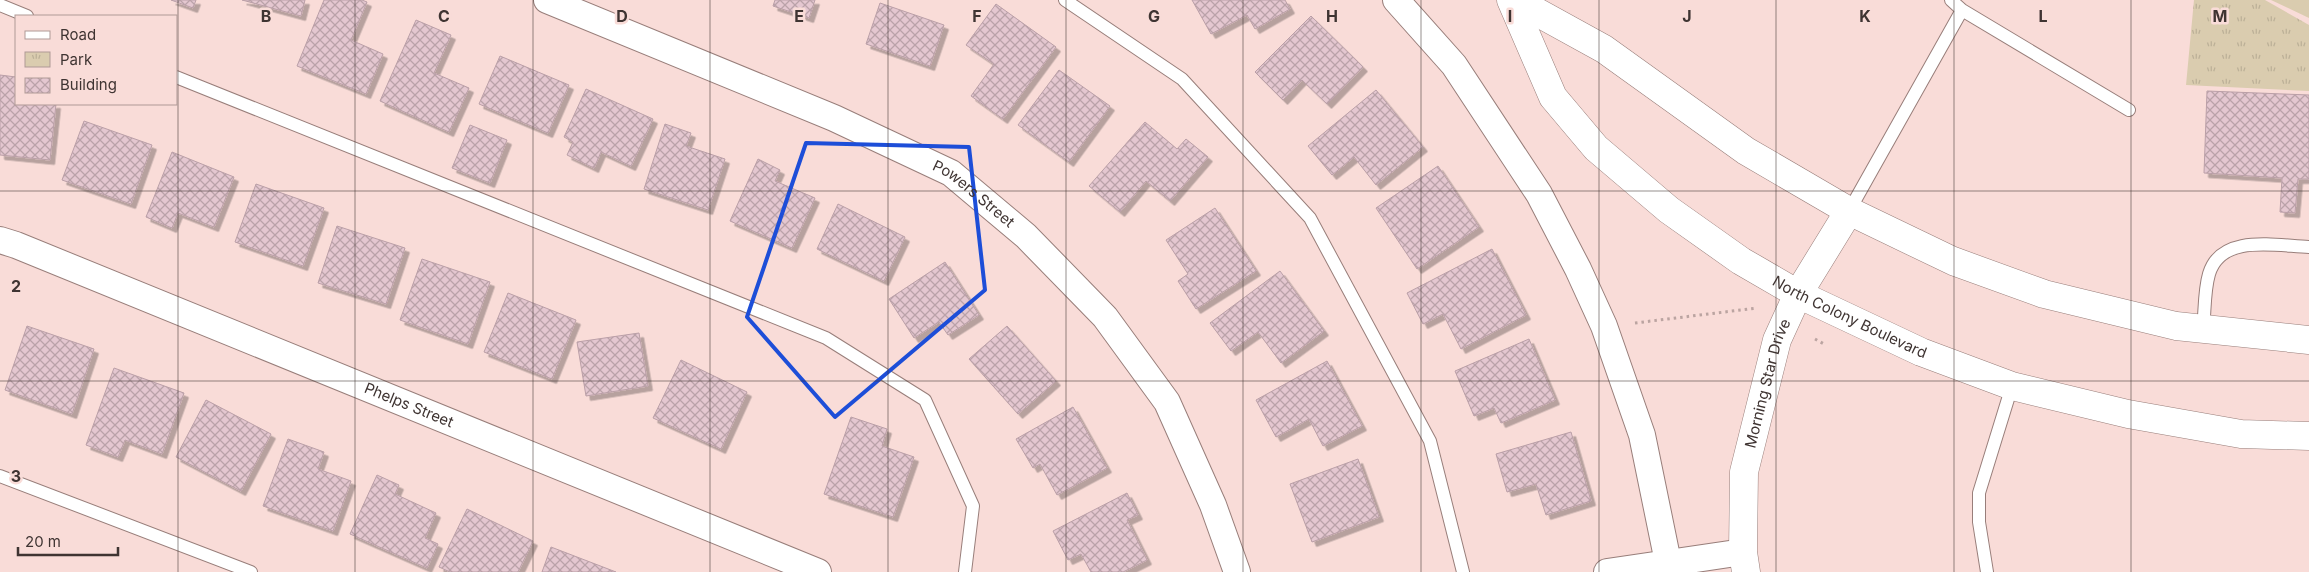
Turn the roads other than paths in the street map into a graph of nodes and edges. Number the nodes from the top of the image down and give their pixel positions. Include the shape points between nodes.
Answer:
1 (547, 0) edge
2 (1065, 0) edge
3 (1396, 0) edge
4 (1513, 0) edge
5 (1951, 0) edge
6 (0, 5) edge
7 (1962, 10) junction
8 (25, 15) edge
9 (178, 78) edge
10 (2130, 110) dead end
11 (1849, 210) junction
12 (0, 240) edge
13 (2309, 248) edge
14 (1798, 294) junction
15 (2203, 329) junction
16 (2309, 340) edge
17 (2012, 386) junction
18 (2309, 436) edge
19 (0, 476) edge
20 (1668, 562) junction
21 (1744, 562) edge
22 (251, 572) edge
23 (818, 572) edge
24 (965, 572) edge
25 (1237, 572) edge
26 (1463, 572) edge
27 (1607, 572) edge
28 (1987, 572) edge

1 - 25 street, Powers Street via 834,118 951,173 1026,236 1105,317 1167,402 1213,505
2 - 26 lane via 1182,79 1310,218 1430,441
3 - 20 street via 1454,65 1539,194 1578,269 1604,326 1642,435
4 - 11 street, North Colony Boulevard via 1604,49 1746,151
4 - 14 street, North Colony Boulevard via 1553,97 1596,148 1669,210 1741,261
5 - 7 lane
6 - 8 lane
7 - 10 lane
7 - 11 lane
9 - 24 lane via 826,338 925,400 973,506
11 - 14 street, Morning Star Drive
11 - 15 street, North Colony Boulevard via 1953,261 2044,294 2176,326
12 - 23 street, Phelps Street
13 - 15 lane via 2245,244 2221,254 2209,274
14 - 17 street, North Colony Boulevard via 1921,352
14 - 21 street, Morning Star Drive via 1777,340 1744,472
15 - 16 street, North Colony Boulevard
17 - 18 street, North Colony Boulevard via 2128,414 2241,434
17 - 28 lane via 1978,493
19 - 22 lane
20 - 21 street
20 - 27 street

